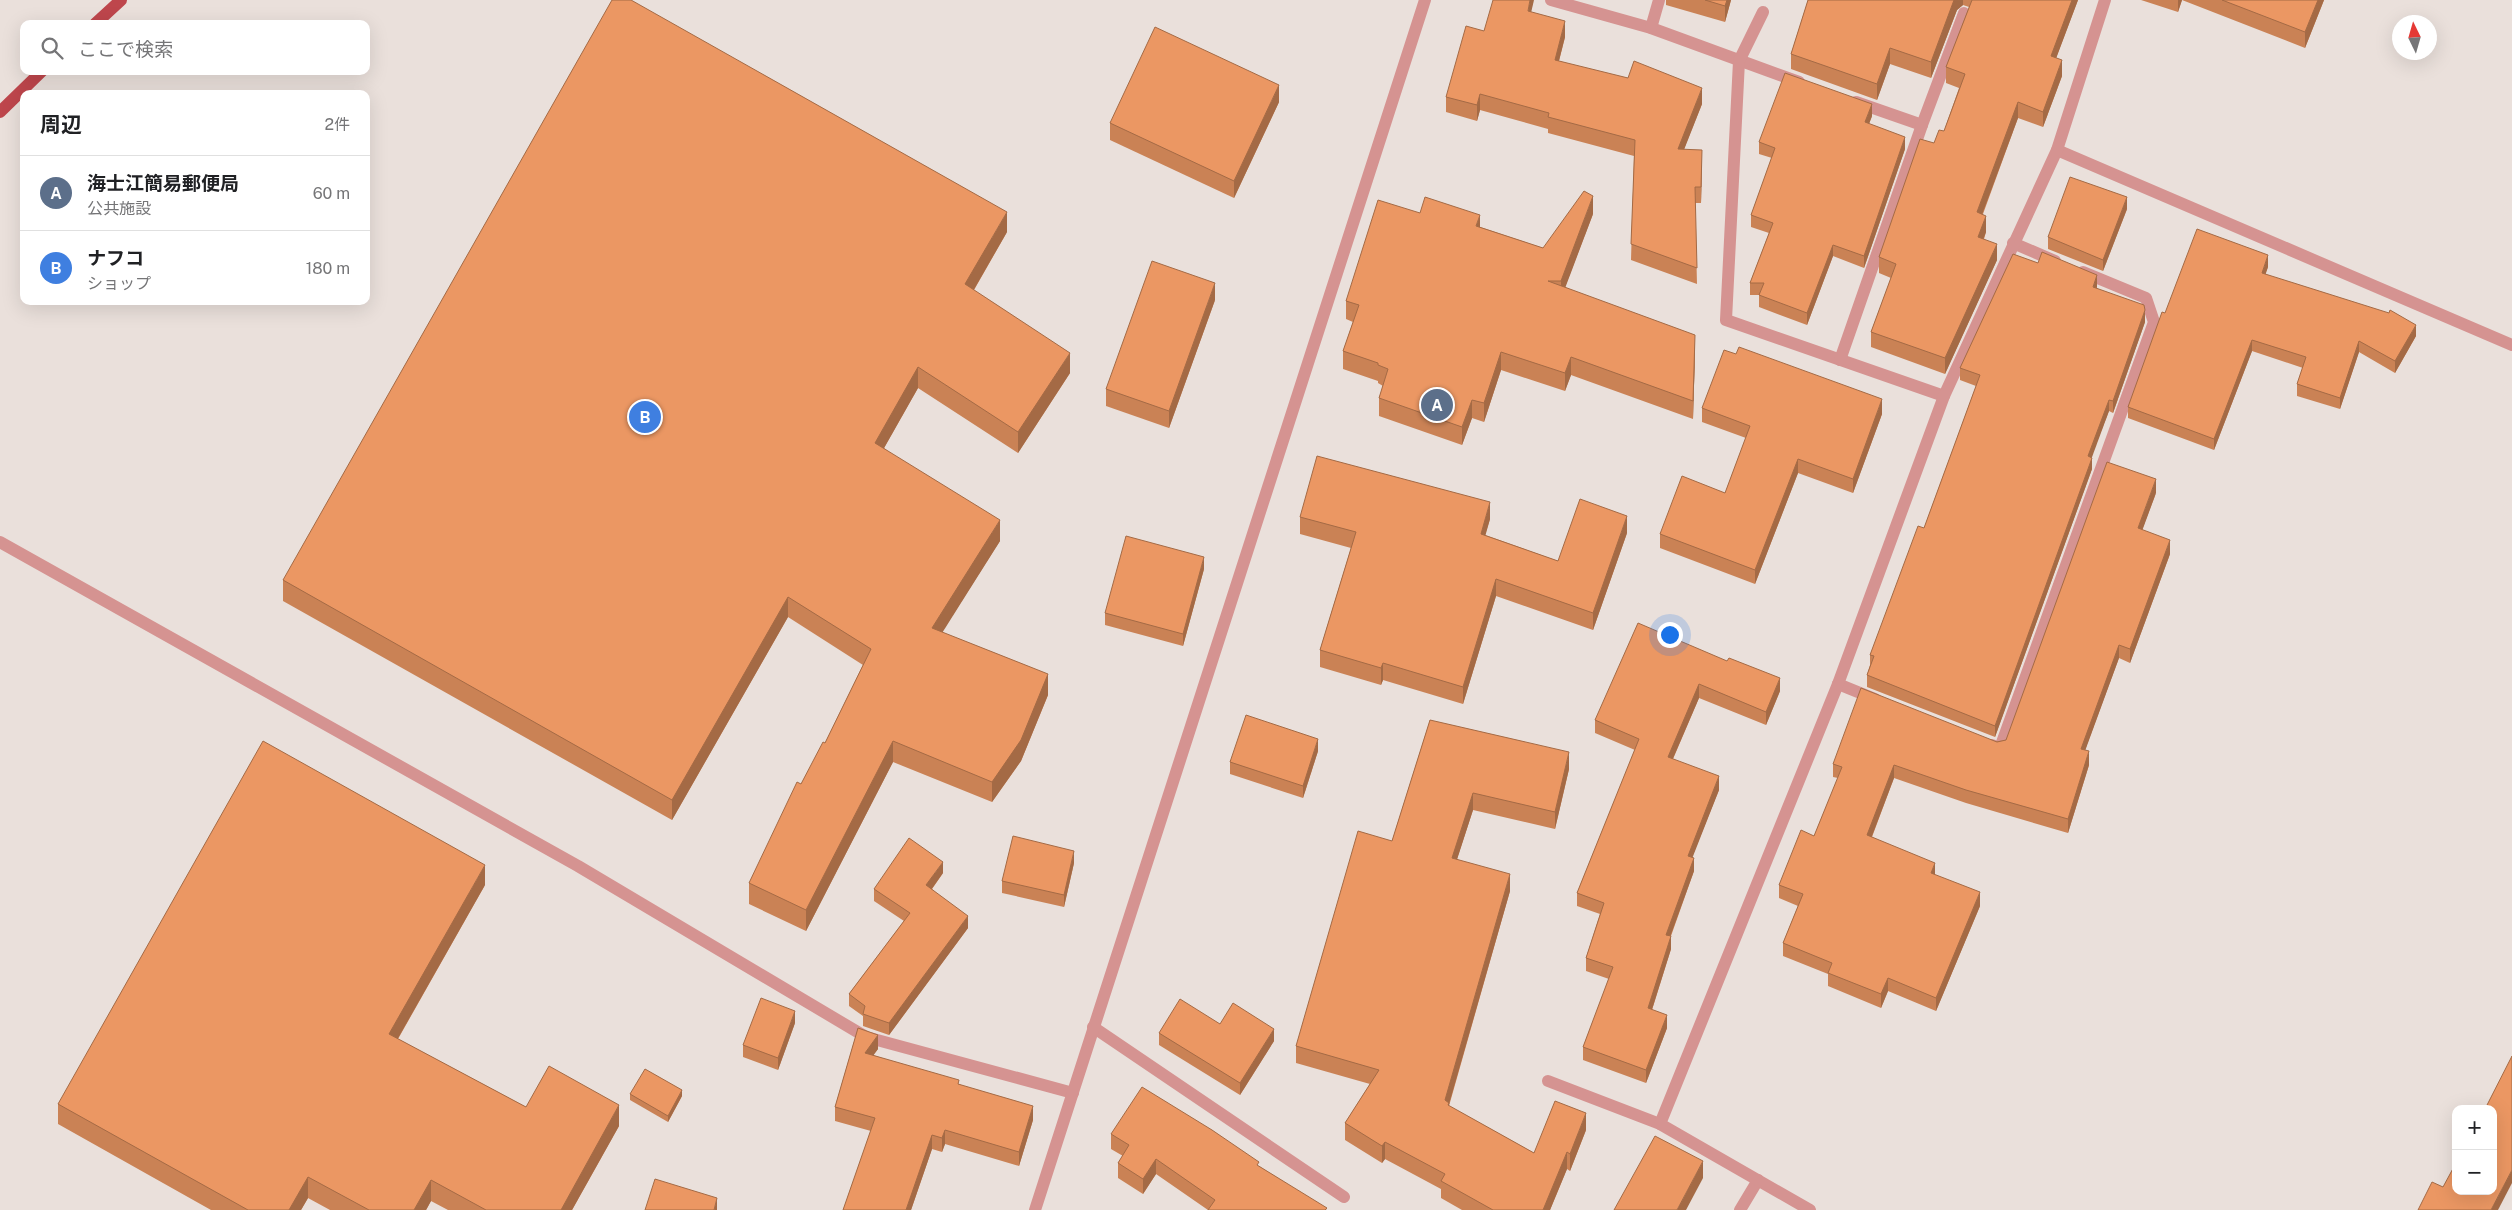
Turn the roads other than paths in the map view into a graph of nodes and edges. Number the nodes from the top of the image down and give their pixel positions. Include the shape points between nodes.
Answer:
1 (121, 0) edge
2 (1425, 0) edge
3 (1551, 0) edge
4 (1659, 0) edge
5 (2105, 0) edge
6 (1763, 12) dead end
7 (1964, 14) edge
8 (99, 20) edge
9 (1651, 28) junction
10 (1739, 61) junction
11 (38, 75) edge
12 (1812, 87) edge
13 (23, 90) edge
14 (20, 92) edge
15 (1840, 96) edge
16 (0, 112) edge
17 (1922, 125) junction
18 (2057, 150) junction
19 (2014, 243) junction
20 (2512, 346) edge
21 (1840, 360) junction
22 (1944, 396) junction
23 (0, 542) edge
24 (1838, 684) junction
25 (1892, 705) edge
26 (1982, 741) edge
27 (1094, 1027) junction
28 (1548, 1081) dead end
29 (1073, 1092) junction
30 (1660, 1124) junction
31 (1758, 1180) junction
32 (1344, 1197) dead end
33 (1035, 1210) edge
34 (1740, 1210) edge
35 (1810, 1210) edge

1 - 8 main road
2 - 27 street
3 - 9 street
4 - 9 street
5 - 18 street
6 - 10 street
7 - 17 street
9 - 10 street
10 - 12 street
10 - 21 street via 1726,320
11 - 13 main road
14 - 16 main road
15 - 17 street
17 - 21 street
18 - 19 street
18 - 20 street
19 - 22 street
19 - 26 street via 2146,298 2154,322 2000,748
21 - 22 street
22 - 24 street
23 - 29 street via 578,866 866,1037
24 - 25 street
24 - 30 street
27 - 29 street
27 - 32 street
28 - 30 street
29 - 33 street
30 - 31 street
31 - 34 street
31 - 35 street

